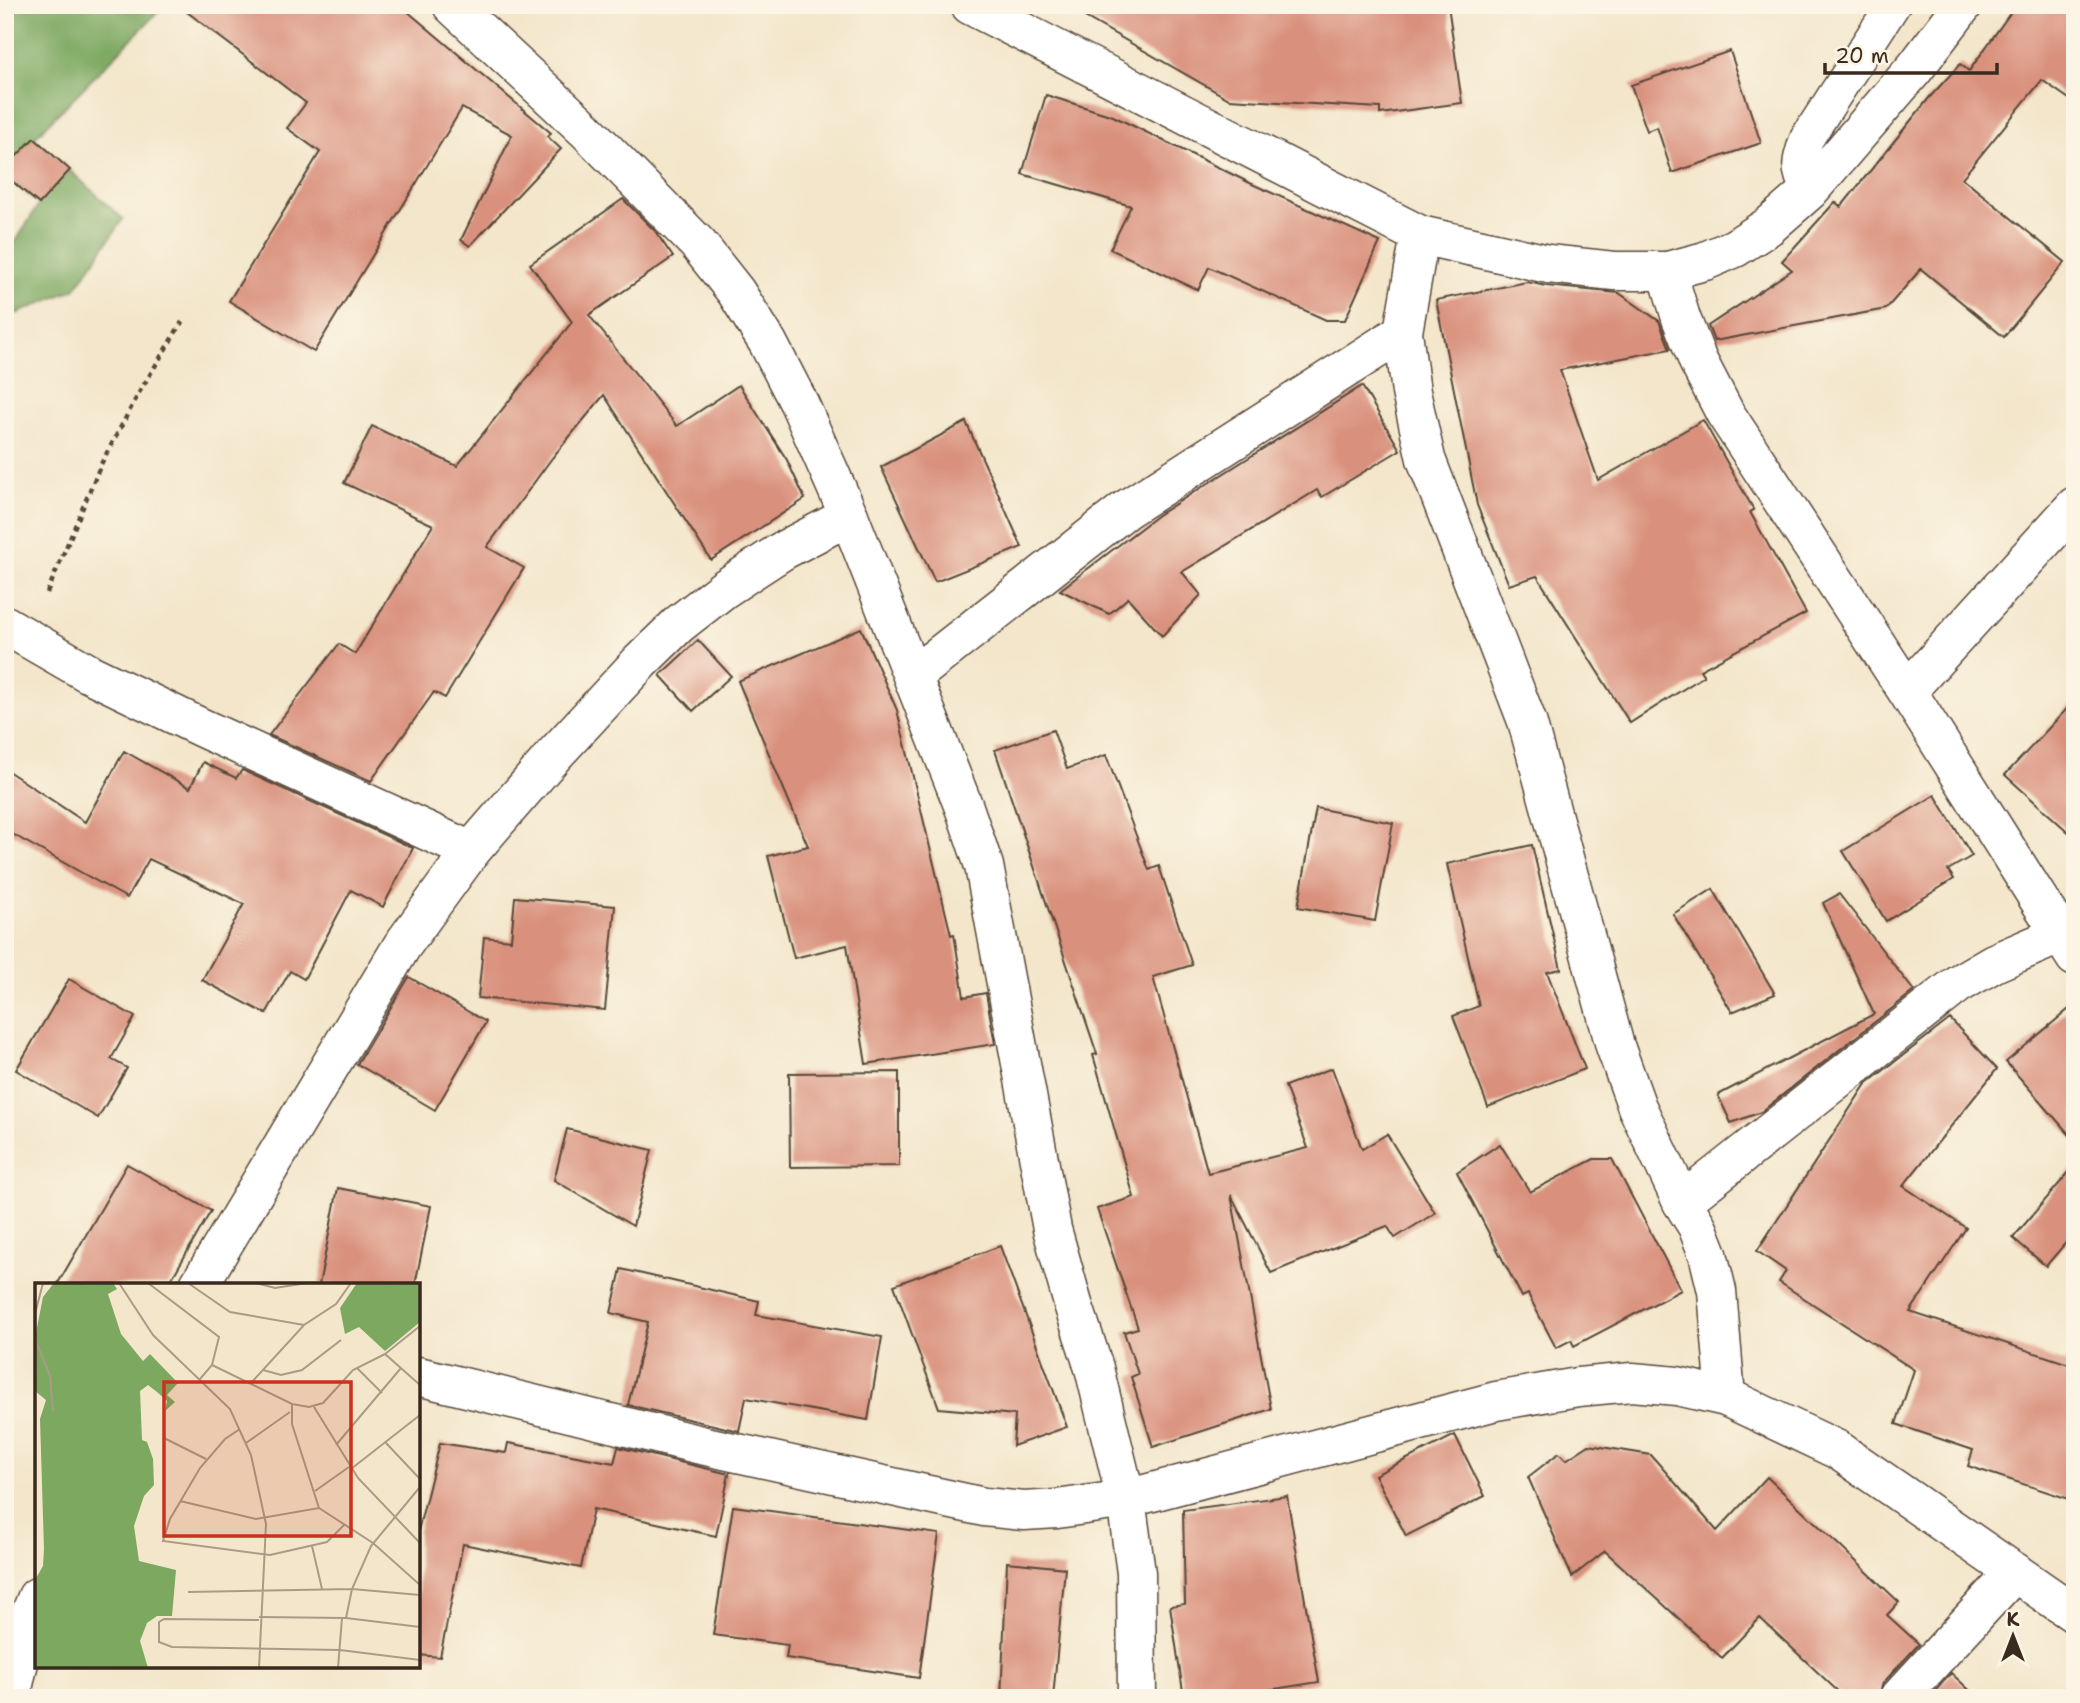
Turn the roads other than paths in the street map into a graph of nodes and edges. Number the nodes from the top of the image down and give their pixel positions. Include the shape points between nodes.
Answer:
1 (452, 5) edge
2 (970, 5) edge
3 (1893, 5) edge
4 (1964, 5) edge
5 (1809, 191) junction
6 (1420, 235) junction
7 (1667, 271) junction
8 (1403, 332) junction
9 (2075, 506) edge
10 (849, 516) junction
11 (17, 632) edge
12 (913, 676) junction
13 (1906, 691) junction
14 (471, 851) junction
15 (2067, 946) edge
16 (1682, 1202) junction
17 (200, 1283) edge
18 (420, 1376) edge
19 (1726, 1397) junction
20 (1126, 1499) junction
21 (2015, 1572) junction
22 (35, 1602) edge
23 (2075, 1614) edge
24 (10, 1698) edge
25 (1137, 1698) edge
26 (1899, 1698) edge

1 - 10 street via 585,129 698,244 736,292 768,343
2 - 6 street
3 - 5 lane via 1807,138 1800,176
4 - 5 street
5 - 7 street via 1735,248
6 - 7 street via 1548,264
6 - 8 street
7 - 13 street via 1694,350 1725,413
8 - 12 street via 1125,510
8 - 16 street via 1426,459 1527,721 1615,1046 1637,1107
9 - 13 street
10 - 12 street
10 - 14 street via 782,551 679,624
11 - 14 street via 202,728
12 - 20 street via 984,866 1052,1228 1094,1368
13 - 15 street
14 - 17 street via 402,946
15 - 16 street via 1994,963 1958,984
16 - 19 street via 1697,1226 1717,1291
18 - 20 street via 984,1507 1024,1511
19 - 20 street via 1632,1382 1578,1387 1496,1401
19 - 21 street via 1838,1450
20 - 25 street via 1136,1573
21 - 23 street
21 - 26 street
22 - 24 street

